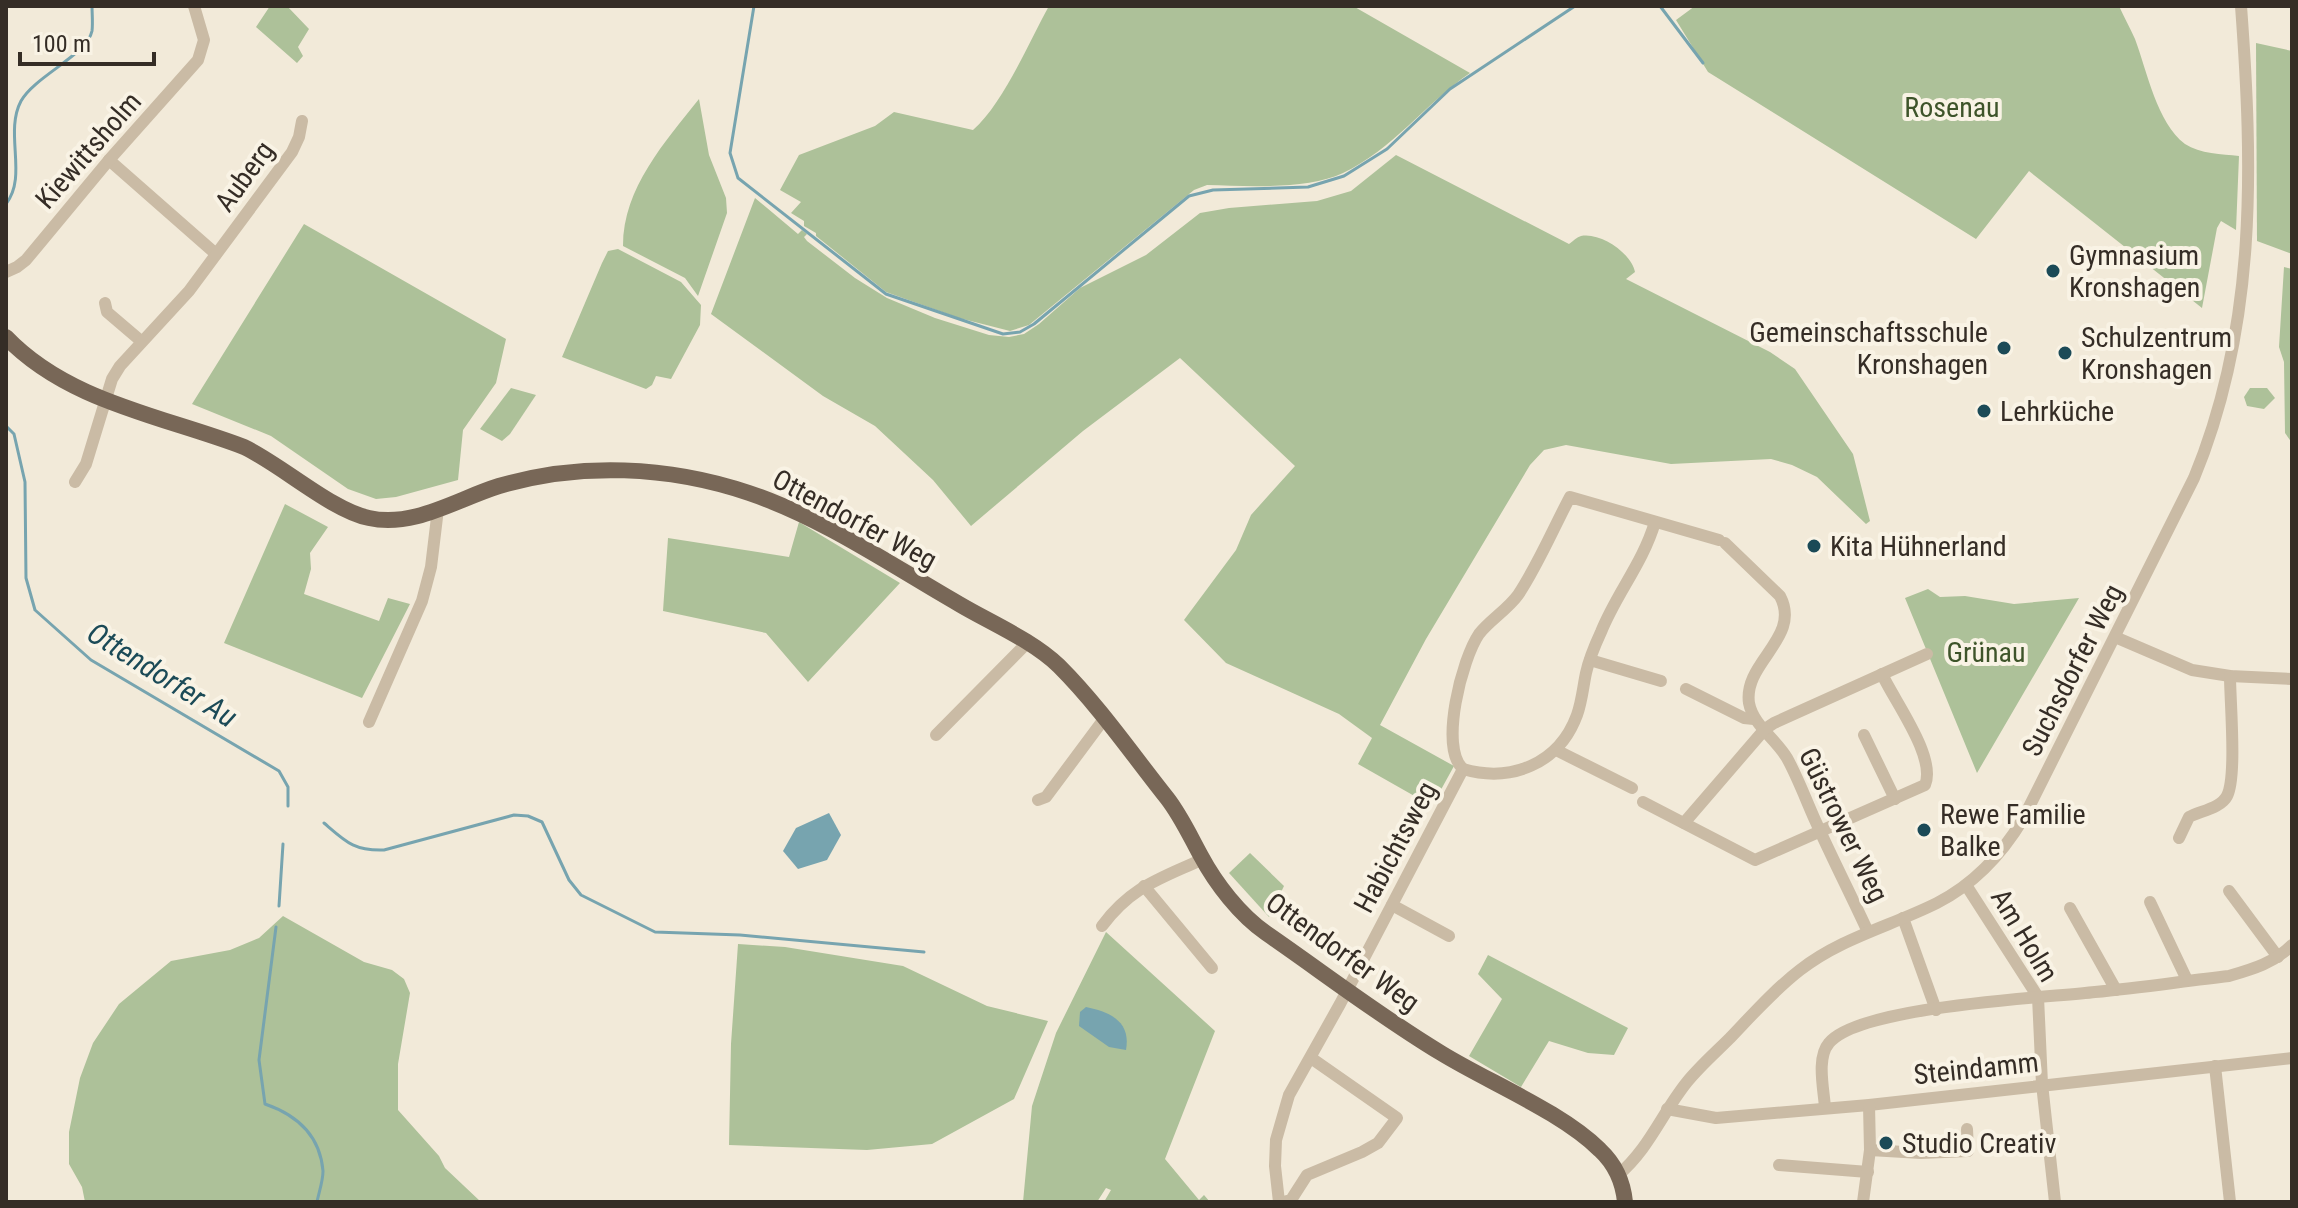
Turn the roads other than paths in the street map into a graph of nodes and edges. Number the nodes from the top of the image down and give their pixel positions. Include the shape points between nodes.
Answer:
1 (194, 6) edge
2 (2241, 6) edge
3 (302, 121) dead end
4 (109, 160) junction
5 (216, 254) junction
6 (6, 272) edge
7 (105, 303) dead end
8 (6, 337) edge
9 (141, 341) junction
10 (107, 401) junction
11 (75, 482) dead end
12 (438, 509) junction
13 (1655, 522) junction
14 (2115, 637) junction
15 (1027, 643) junction
16 (1927, 654) dead end
17 (1590, 660) junction
18 (1882, 674) junction
19 (2230, 676) junction
20 (2291, 676) edge
21 (1661, 681) dead end
22 (1686, 689) dead end
23 (1104, 719) junction
24 (1754, 719) junction
25 (369, 722) dead end
26 (1765, 729) junction
27 (936, 735) dead end
28 (1864, 735) dead end
29 (1556, 750) junction
30 (1463, 769) junction
31 (1632, 788) dead end
32 (1895, 799) junction
33 (1038, 800) dead end
34 (1643, 802) dead end
35 (1684, 823) junction
36 (1822, 832) junction
37 (2179, 838) dead end
38 (1203, 859) junction
39 (1966, 885) junction
40 (1144, 886) junction
41 (2229, 891) dead end
42 (2150, 902) dead end
43 (1392, 905) junction
44 (2070, 908) dead end
45 (1903, 918) junction
46 (1102, 926) dead end
47 (1868, 932) junction
48 (1449, 936) dead end
49 (2292, 946) edge
50 (2278, 957) junction
51 (1212, 968) dead end
52 (2187, 980) junction
53 (1347, 990) junction
54 (2116, 990) junction
55 (2038, 997) junction
56 (1936, 1010) junction
57 (1311, 1058) junction
58 (2292, 1058) edge
59 (2215, 1066) junction
60 (2042, 1084) junction
61 (1869, 1105) junction
62 (1825, 1108) junction
63 (1667, 1109) junction
64 (1967, 1129) dead end
65 (1870, 1150) junction
66 (1779, 1165) dead end
67 (1868, 1172) junction
68 (1618, 1175) junction
69 (1281, 1202) edge
70 (1625, 1202) edge
71 (1864, 1202) edge
72 (1870, 1202) edge
73 (2055, 1202) edge
74 (2230, 1202) edge

1 - 4 street, Kiewittsholm via 204,40 198,60
2 - 14 street, Suchsdorfer Weg via 2248,217 2233,356 2194,478
3 - 5 street, Auberg via 292,152
4 - 5 street, Auberg
4 - 6 street, Kiewittsholm via 26,260
5 - 9 street, Auberg
7 - 9 street via 107,312
8 - 10 main road, Ottendorfer Weg via 45,371
9 - 10 street, Auberg via 112,379
10 - 11 street, Auberg
10 - 12 main road, Ottendorfer Weg via 244,447 348,512 382,520
12 - 15 main road, Ottendorfer Weg via 498,486 569,473 639,471 706,480 785,507
12 - 25 street via 422,601
13 - 17 street
13 - 24 street via 1722,541 1780,596 1787,612 1781,633 1749,693
13 - 30 street via 1570,497 1517,596 1479,634 1460,677 1453,722 1457,762
14 - 19 street via 2192,670
14 - 39 street, Suchsdorfer Weg via 2018,829
15 - 23 main road, Ottendorfer Weg via 1058,665
15 - 27 street
16 - 18 street
17 - 21 street
17 - 29 street via 1577,714
18 - 26 street
18 - 32 street via 1906,713 1928,778 1925,785
19 - 20 street
19 - 37 street via 2228,795 2220,805 2189,817
22 - 24 street
23 - 33 street via 1046,797
23 - 38 main road, Ottendorfer Weg via 1179,813
24 - 26 street, Güstrower Weg
26 - 35 street
26 - 36 street, Güstrower Weg via 1788,759
28 - 32 street
29 - 30 street via 1513,773
29 - 31 street
30 - 43 street, Habichtsweg
32 - 36 street
34 - 35 street
35 - 36 street via 1755,860
36 - 47 street, Güstrower Weg
38 - 40 street
38 - 53 main road, Ottendorfer Weg via 1232,900 1265,933
39 - 45 street, Suchsdorfer Weg
39 - 55 street, Am Holm
40 - 46 street via 1118,905
40 - 51 street
41 - 50 street
42 - 52 street
43 - 48 street
43 - 53 street, Habichtsweg
44 - 54 street
45 - 47 street, Suchsdorfer Weg
45 - 56 street
47 - 63 street, Suchsdorfer Weg via 1798,971 1689,1080
49 - 50 street
50 - 52 street via 2229,976
52 - 54 street
53 - 57 street, Habichtsweg
53 - 68 main road, Ottendorfer Weg via 1440,1053 1585,1135
54 - 55 street
55 - 56 street
55 - 60 street, Am Holm
56 - 62 street via 1851,1026 1827,1044 1822,1065
57 - 69 street, Habichtsweg via 1281,1119 1275,1166
57 - 69 street via 1397,1118 1378,1143 1307,1175 1291,1200
58 - 59 street, Steindamm
59 - 60 street, Steindamm
59 - 74 street
60 - 61 street, Steindamm
60 - 73 street, Am Holm
61 - 62 street, Steindamm
61 - 65 street
62 - 63 street, Steindamm via 1716,1118
63 - 68 street, Suchsdorfer Weg via 1637,1159
64 - 65 street via 1968,1151
65 - 67 street
66 - 67 street
67 - 71 street
68 - 70 main road
71 - 72 street

